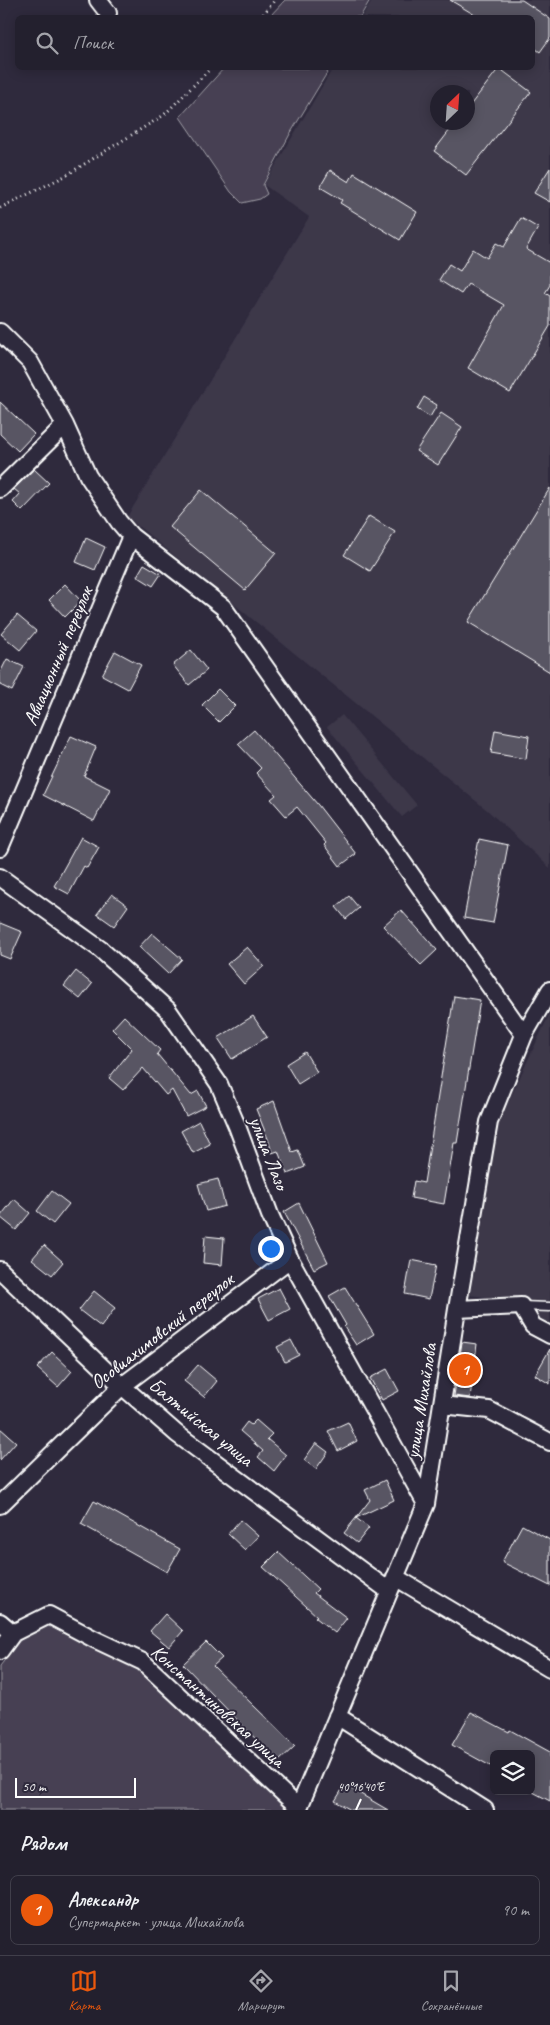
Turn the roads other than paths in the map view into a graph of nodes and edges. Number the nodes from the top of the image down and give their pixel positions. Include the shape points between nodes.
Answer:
1 (0, 332) edge
2 (65, 425) junction
3 (0, 489) edge
4 (132, 536) junction
5 (0, 848) edge
6 (0, 877) edge
7 (550, 990) edge
8 (524, 1035) junction
9 (290, 1259) junction
10 (0, 1270) edge
11 (521, 1306) junction
12 (550, 1307) edge
13 (457, 1309) junction
14 (550, 1335) edge
15 (122, 1386) junction
16 (442, 1405) junction
17 (550, 1442) edge
18 (0, 1504) edge
19 (426, 1504) junction
20 (392, 1584) junction
21 (0, 1622) edge
22 (13, 1633) junction
23 (0, 1651) edge
24 (550, 1669) edge
25 (337, 1716) junction
26 (298, 1809) edge
27 (485, 1810) edge

1 - 2 street via 30,362
2 - 3 street
2 - 4 street via 88,476 118,522
4 - 5 street, Авиационный переулок
4 - 8 street via 223,607
6 - 9 street, улица Лазо via 100,949 168,1010 218,1084
7 - 8 street, улица Михайлова
8 - 13 street, улица Михайлова via 489,1122
9 - 15 street, Осовиахимовский переулок
9 - 19 street, улица Лазо
10 - 15 street, Балтийская улица
11 - 12 lane
11 - 13 street
11 - 14 street via 534,1326
13 - 16 street, улица Михайлова
15 - 18 street, Осовиахимовский переулок
15 - 20 street, Балтийская улица via 178,1434
16 - 17 street via 489,1410
16 - 19 street, улица Михайлова
19 - 20 street, улица Михайлова
20 - 24 street, Балтийская улица
20 - 25 street, улица Михайлова
21 - 22 street
22 - 23 street
22 - 26 street, Константиновская улица via 49,1615 143,1662
25 - 26 street, улица Михайлова
25 - 27 street

